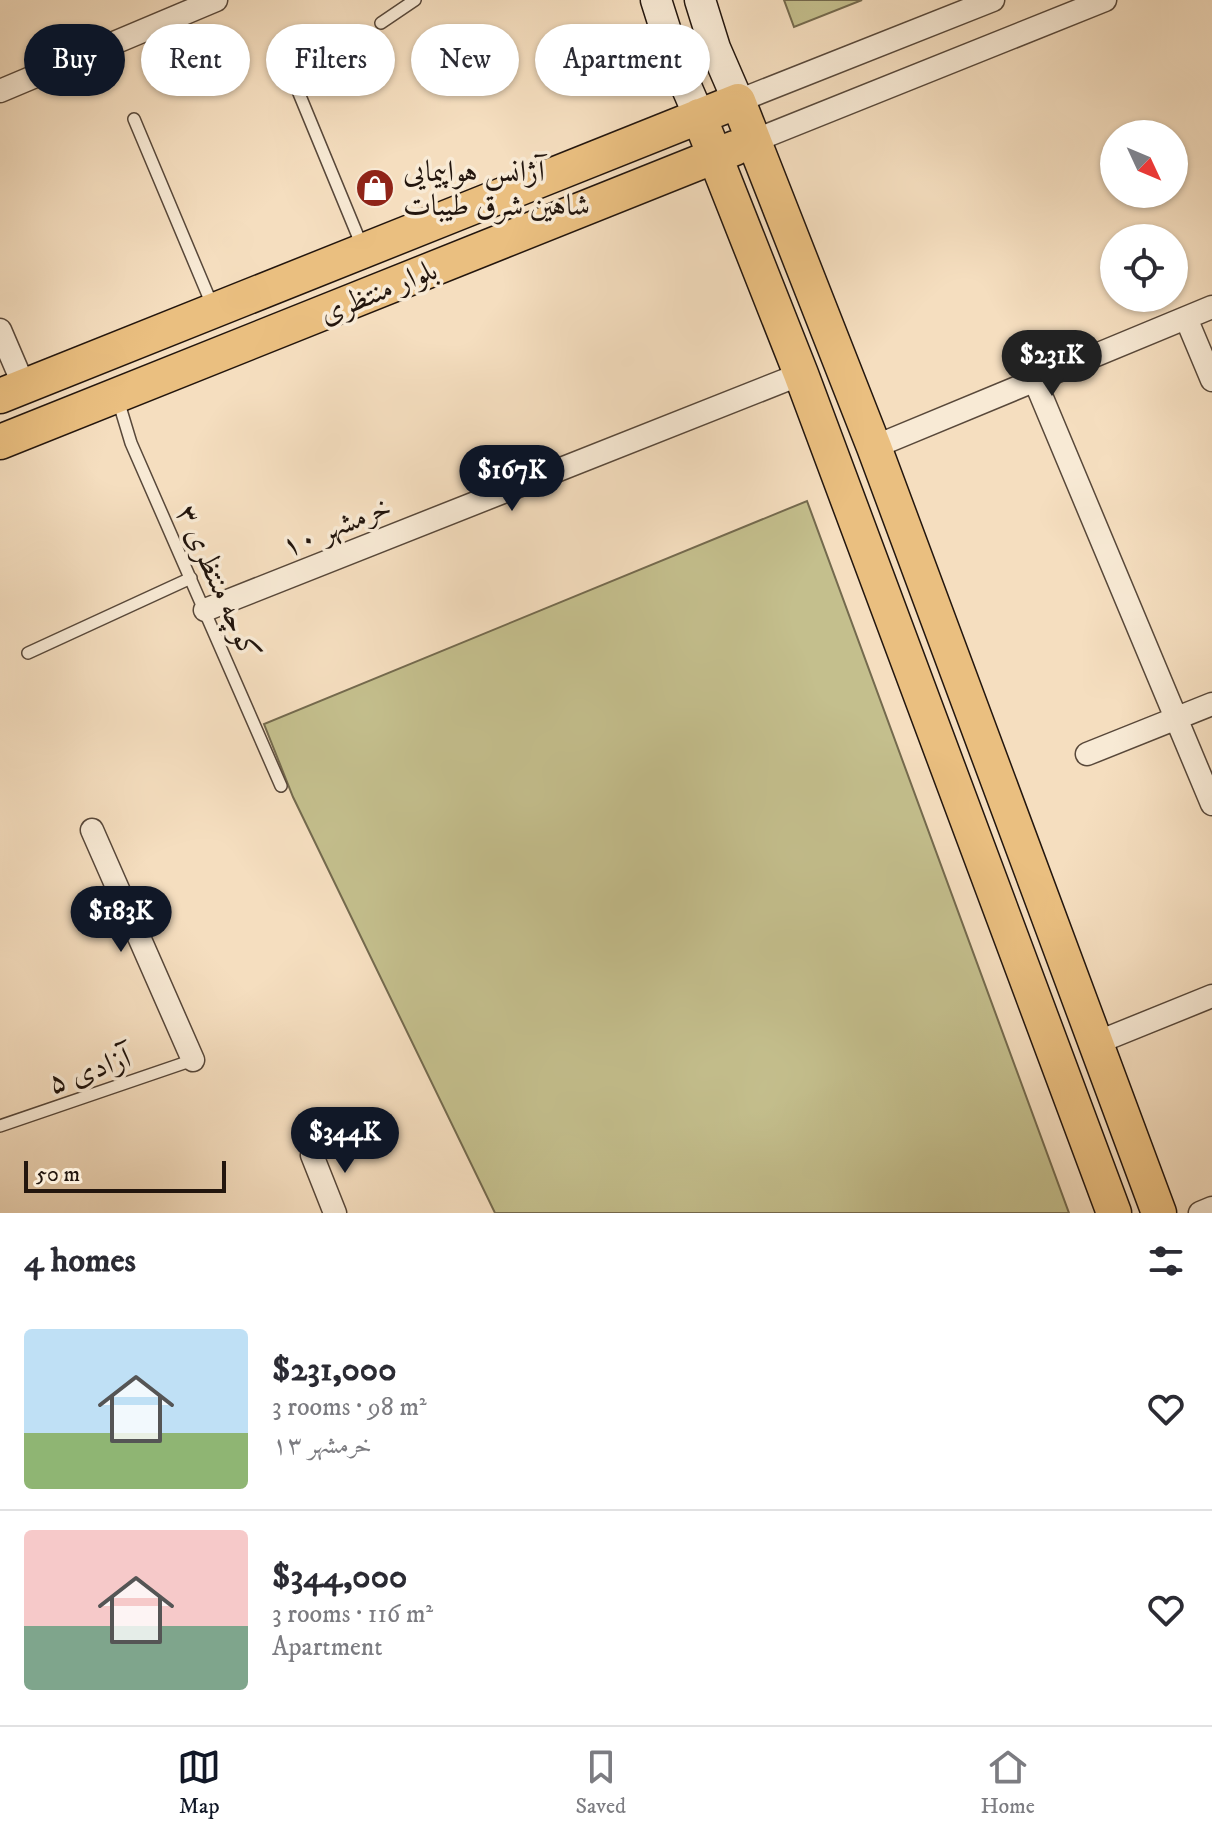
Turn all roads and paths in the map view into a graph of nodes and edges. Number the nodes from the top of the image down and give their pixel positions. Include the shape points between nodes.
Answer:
1 (216, 0) edge
2 (415, 0) edge
3 (656, 0) edge
4 (700, 0) edge
5 (993, 0) edge
6 (1105, 0) edge
7 (381, 23) dead end
8 (0, 91) edge
9 (300, 96) edge
10 (738, 101) junction
11 (699, 116) junction
12 (134, 119) dead end
13 (756, 140) junction
14 (716, 155) junction
15 (364, 250) junction
16 (1212, 307) edge
17 (214, 310) junction
18 (1186, 318) junction
19 (0, 330) edge
20 (102, 356) junction
21 (801, 374) junction
22 (1212, 380) edge
23 (1035, 381) junction
24 (12, 391) edge
25 (117, 395) junction
26 (0, 442) edge
27 (874, 447) junction
28 (191, 578) junction
29 (205, 610) junction
30 (28, 653) dead end
31 (1212, 704) edge
32 (1175, 719) junction
33 (1087, 754) dead end
34 (281, 786) dead end
35 (1212, 804) edge
36 (92, 830) dead end
37 (1212, 996) edge
38 (1096, 1043) junction
39 (193, 1060) joint
40 (0, 1126) edge
41 (312, 1155) dead end
42 (1212, 1208) edge
43 (335, 1213) edge
44 (1114, 1213) edge
45 (1159, 1213) edge
46 (1200, 1213) edge

1 - 8 street
2 - 7 lane
3 - 11 main road
4 - 10 main road
5 - 10 street
6 - 13 street
9 - 15 lane
10 - 11 main road, بلوار منتظری
10 - 13 main road
11 - 14 main road
11 - 15 main road, بلوار منتظری
12 - 17 lane
13 - 14 main road, بلوار منتظری
13 - 27 main road
14 - 21 main road
14 - 25 main road, بلوار منتظری
15 - 17 main road, بلوار منتظری
16 - 18 street
17 - 20 main road, بلوار منتظری
18 - 22 street
18 - 23 street
19 - 24 street
20 - 24 main road, بلوار منتظری
20 - 25 main road
21 - 29 street, خرمشهر ۱۰
21 - 44 main road
23 - 27 street
23 - 32 street
25 - 26 main road, بلوار منتظری
25 - 28 lane, کوچه منتظری ۳ via 131,443
27 - 38 main road
28 - 29 lane, کوچه منتظری ۳
28 - 30 lane
29 - 34 lane, کوچه منتظری ۳
31 - 32 street
32 - 33 street
32 - 35 street
36 - 39 street
37 - 38 street
38 - 45 main road
39 - 40 lane, آزادی ۵
41 - 43 street
42 - 46 street

